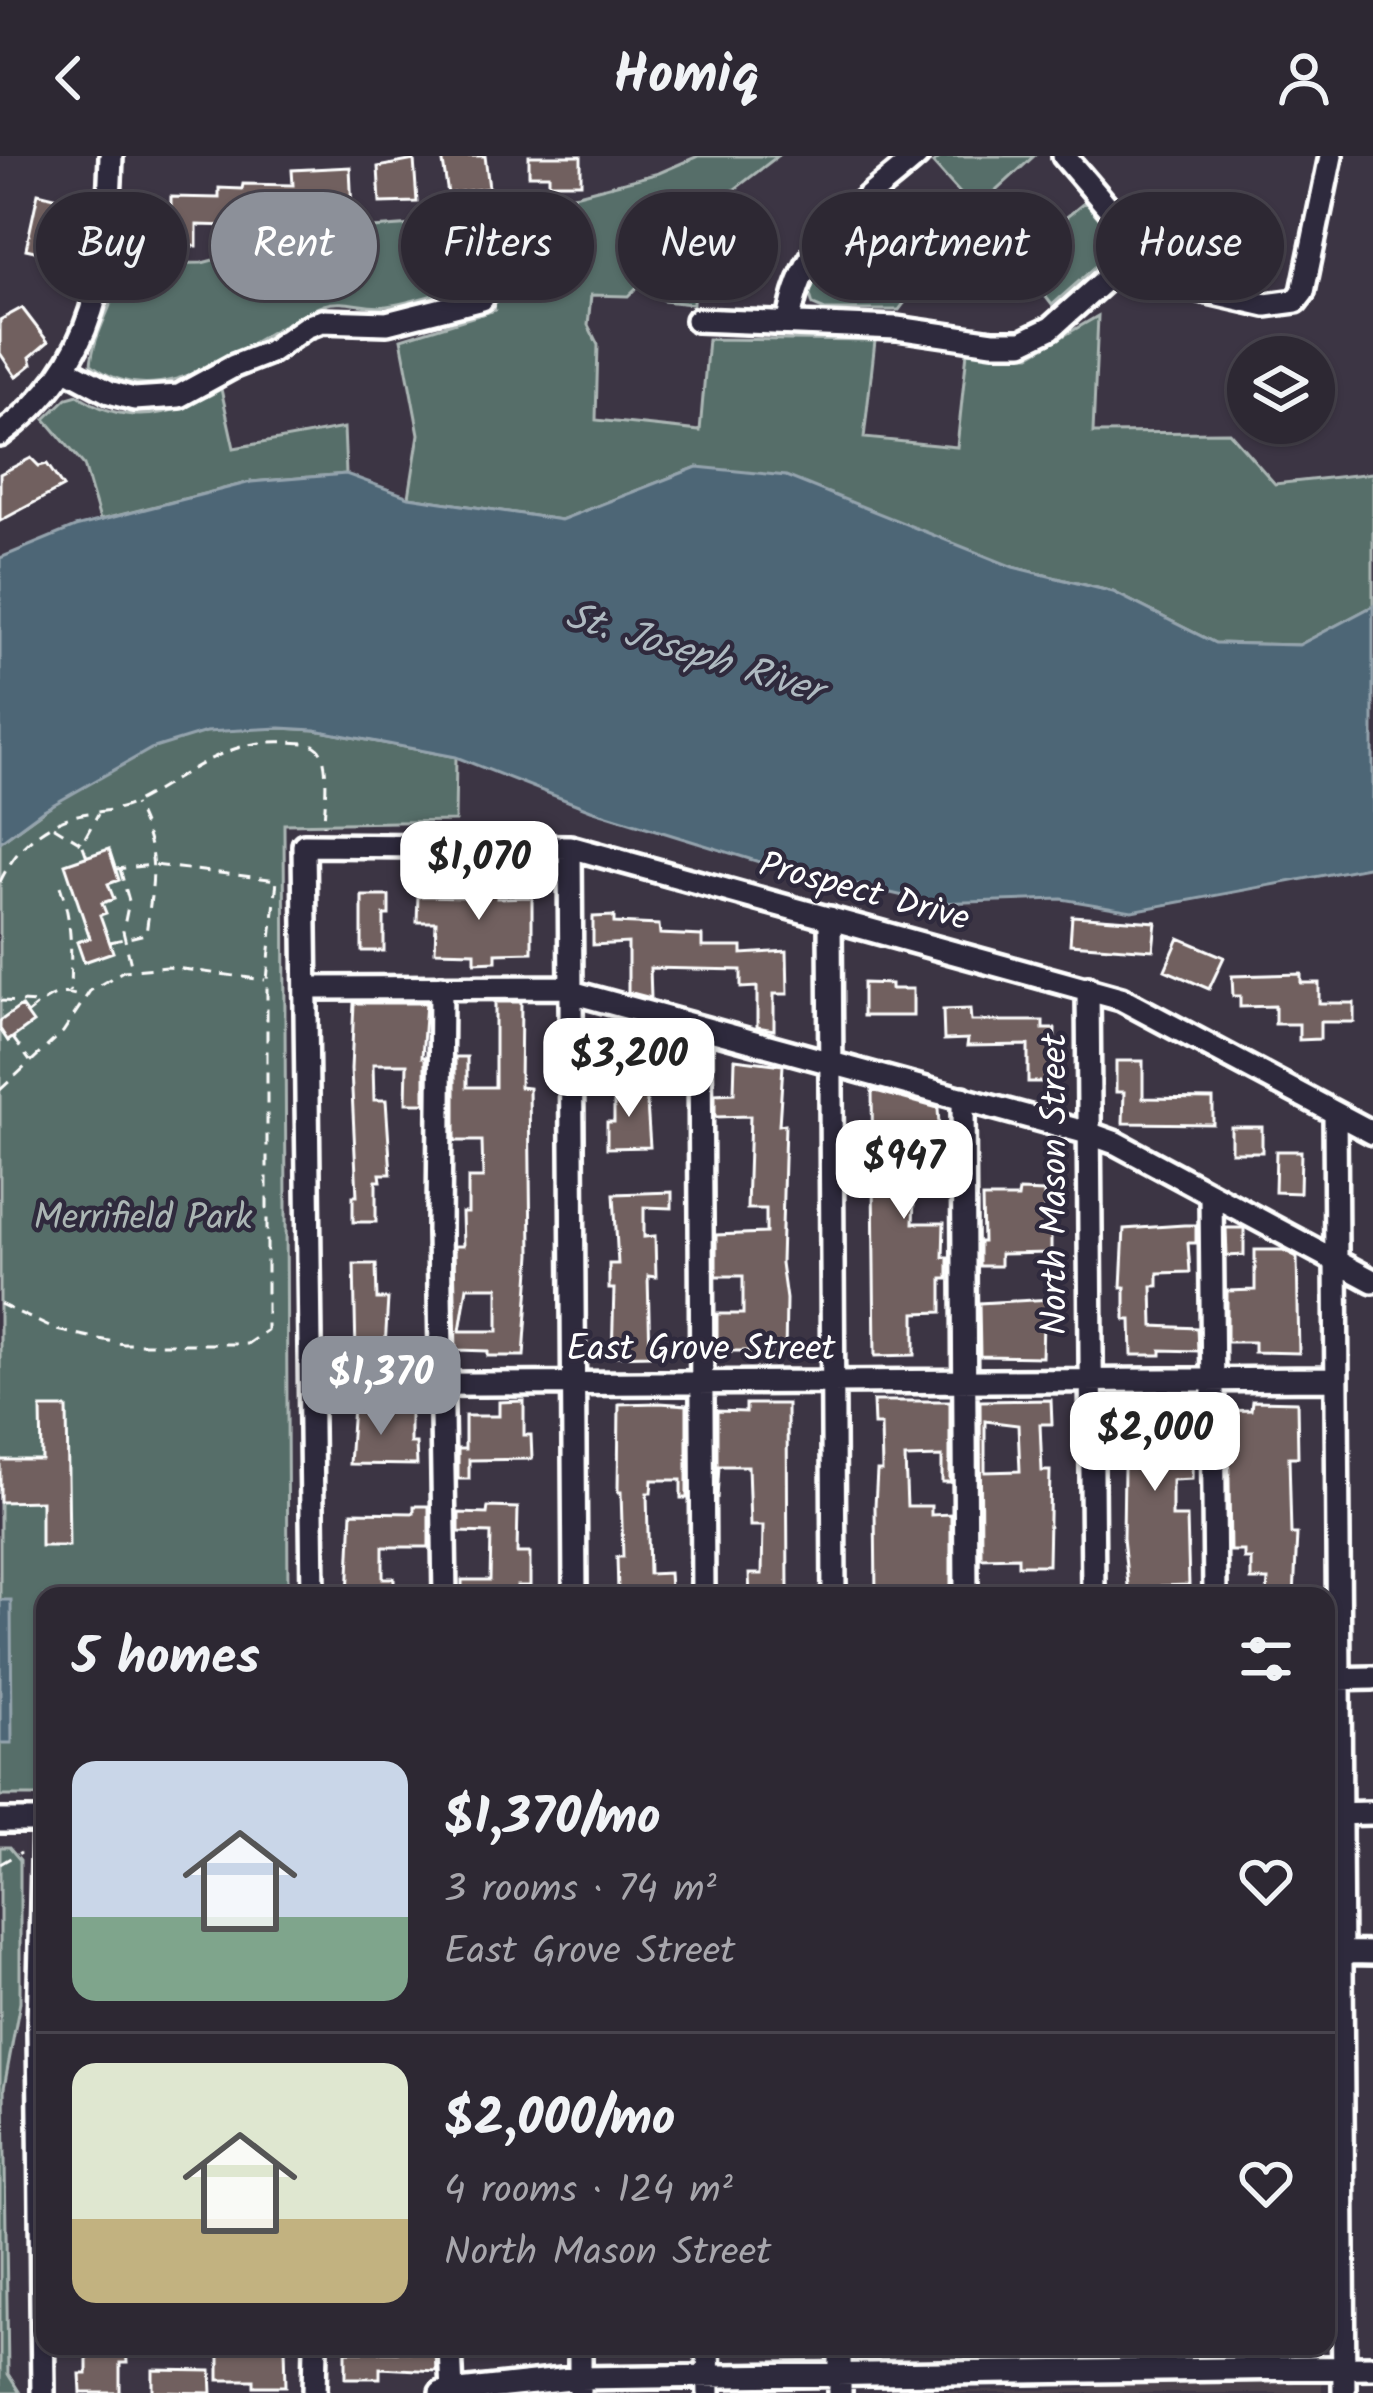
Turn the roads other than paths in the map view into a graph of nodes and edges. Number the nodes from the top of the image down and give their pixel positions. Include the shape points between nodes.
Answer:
1 (111, 156) edge
2 (917, 156) edge
3 (1331, 156) edge
4 (1070, 158) edge
5 (1098, 192) edge
6 (1096, 288) edge
7 (474, 300) edge
8 (1245, 300) edge
9 (697, 320) dead end
10 (789, 323) junction
11 (65, 369) junction
12 (0, 435) edge
13 (570, 847) junction
14 (830, 918) junction
15 (441, 987) junction
16 (308, 988) junction
17 (1088, 988) junction
18 (571, 990) junction
19 (700, 1029) junction
20 (830, 1062) junction
21 (963, 1098) junction
22 (1335, 1113) junction
23 (1088, 1132) junction
24 (1373, 1133) edge
25 (1210, 1193) junction
26 (1336, 1259) junction
27 (1373, 1281) edge
28 (1336, 1379) junction
29 (1214, 1380) junction
30 (1091, 1381) junction
31 (832, 1382) junction
32 (964, 1382) junction
33 (573, 1383) junction
34 (700, 1383) junction
35 (443, 1384) junction
36 (311, 1385) junction
37 (313, 1587) edge
38 (446, 1587) edge
39 (575, 1587) edge
40 (703, 1587) edge
41 (834, 1587) edge
42 (966, 1587) edge
43 (1093, 1587) edge
44 (1215, 1587) edge
45 (1333, 1587) edge
46 (1335, 1678) edge
47 (1373, 1678) edge
48 (1373, 1813) edge
49 (1335, 1814) edge
50 (0, 1821) edge
51 (36, 1821) edge
52 (1335, 1951) edge
53 (1373, 1953) edge
54 (1335, 1993) edge
55 (43, 2355) edge
56 (316, 2355) edge
57 (450, 2355) edge
58 (580, 2355) edge
59 (708, 2355) edge
60 (972, 2355) edge
61 (1219, 2357) edge
62 (1099, 2358) edge
63 (1344, 2367) junction
64 (1373, 2367) edge
65 (972, 2372) junction
66 (840, 2384) edge
67 (709, 2385) edge
68 (580, 2386) edge
69 (452, 2392) edge
70 (43, 2393) edge
71 (315, 2393) edge
72 (441, 2393) edge
73 (1344, 2393) edge

1 - 11 street via 106,256
2 - 10 street via 815,248 794,289
3 - 8 street via 1304,292 1267,305
4 - 5 street
6 - 10 street via 1022,342
7 - 11 street via 387,323 322,321 179,396 134,399
9 - 10 street
11 - 12 street via 40,403
13 - 14 street, Prospect Drive
13 - 16 street, Prospect Drive via 314,845
13 - 18 street
14 - 17 street, Prospect Drive
14 - 20 street
15 - 16 street
15 - 18 street
15 - 35 street
16 - 36 street
17 - 22 street, Prospect Drive via 1149,1011
17 - 23 street, North Mason Street
18 - 19 street
18 - 33 street
19 - 20 street
19 - 34 street
20 - 21 street
20 - 31 street
21 - 23 street
21 - 32 street
22 - 24 street, Prospect Drive
22 - 26 street
23 - 25 street
23 - 30 street, North Mason Street
25 - 26 street
25 - 29 street
26 - 27 street
26 - 28 street
28 - 29 street, East Grove Street
28 - 45 street
29 - 30 street, East Grove Street
29 - 44 street
30 - 32 street, East Grove Street
30 - 43 street, North Mason Street
31 - 32 street, East Grove Street
31 - 34 street, East Grove Street
31 - 41 street
32 - 42 street
33 - 34 street, East Grove Street
33 - 35 street, East Grove Street
33 - 39 street
34 - 40 street
35 - 36 street, East Grove Street
35 - 38 street
36 - 37 street
46 - 47 street
48 - 49 street
50 - 51 street
52 - 53 street
54 - 63 street
55 - 70 street
56 - 71 street
57 - 69 street
58 - 68 street
59 - 67 street
60 - 65 street
61 - 62 street
61 - 63 street
62 - 65 street
63 - 64 street
63 - 73 street
65 - 66 street
66 - 67 street
67 - 68 street
68 - 69 street
69 - 72 street

